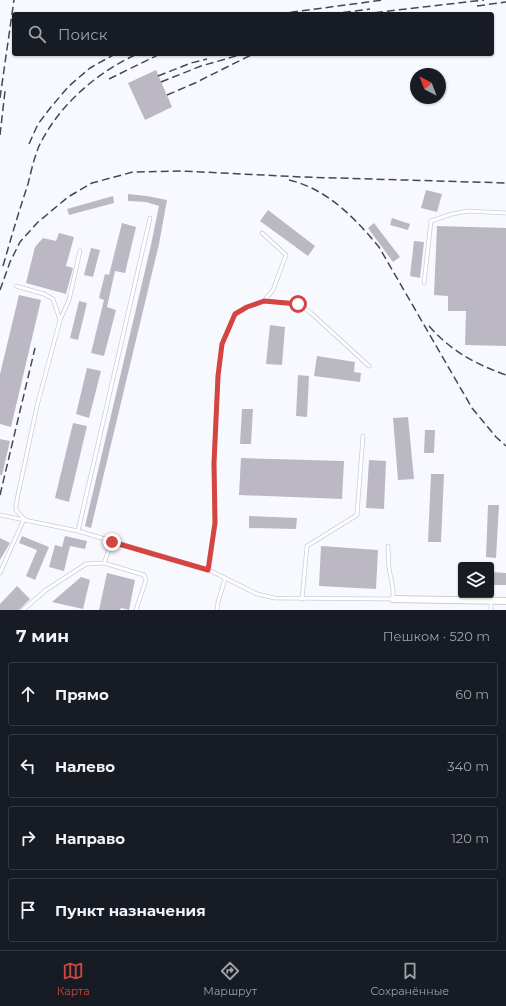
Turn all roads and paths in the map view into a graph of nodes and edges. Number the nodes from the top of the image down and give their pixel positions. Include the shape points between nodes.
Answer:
1 (506, 213) edge
2 (150, 218) dead end
3 (262, 233) dead end
4 (80, 251) dead end
5 (424, 283) dead end
6 (16, 286) dead end
7 (264, 301) junction
8 (60, 320) junction
9 (369, 366) dead end
10 (363, 436) dead end
11 (0, 515) edge
12 (24, 519) junction
13 (78, 531) junction
14 (112, 542) junction
15 (388, 546) dead end
16 (104, 562) junction
17 (208, 570) junction
18 (0, 573) edge
19 (226, 579) junction
20 (393, 599) junction
21 (302, 600) junction
22 (491, 601) junction
23 (506, 601) edge
24 (23, 610) edge
25 (136, 610) edge
26 (217, 610) edge
27 (492, 610) edge

1 - 5 lane via 468,211 431,220
2 - 13 lane
3 - 7 lane via 286,255 273,290
4 - 8 lane via 68,300
6 - 8 lane via 53,299
7 - 9 lane via 298,304
7 - 17 lane via 235,314 222,344 214,463 215,523
8 - 12 lane via 37,406 16,504 16,510
10 - 21 lane via 357,515 307,546
11 - 12 lane
12 - 13 lane
12 - 18 lane
13 - 14 lane
14 - 16 lane
14 - 17 lane
15 - 20 lane
16 - 24 lane via 86,564 46,590
16 - 25 lane via 144,575 146,580
17 - 19 lane
19 - 21 lane via 257,594
19 - 26 lane
20 - 21 lane
20 - 22 street
22 - 23 street
22 - 27 lane

